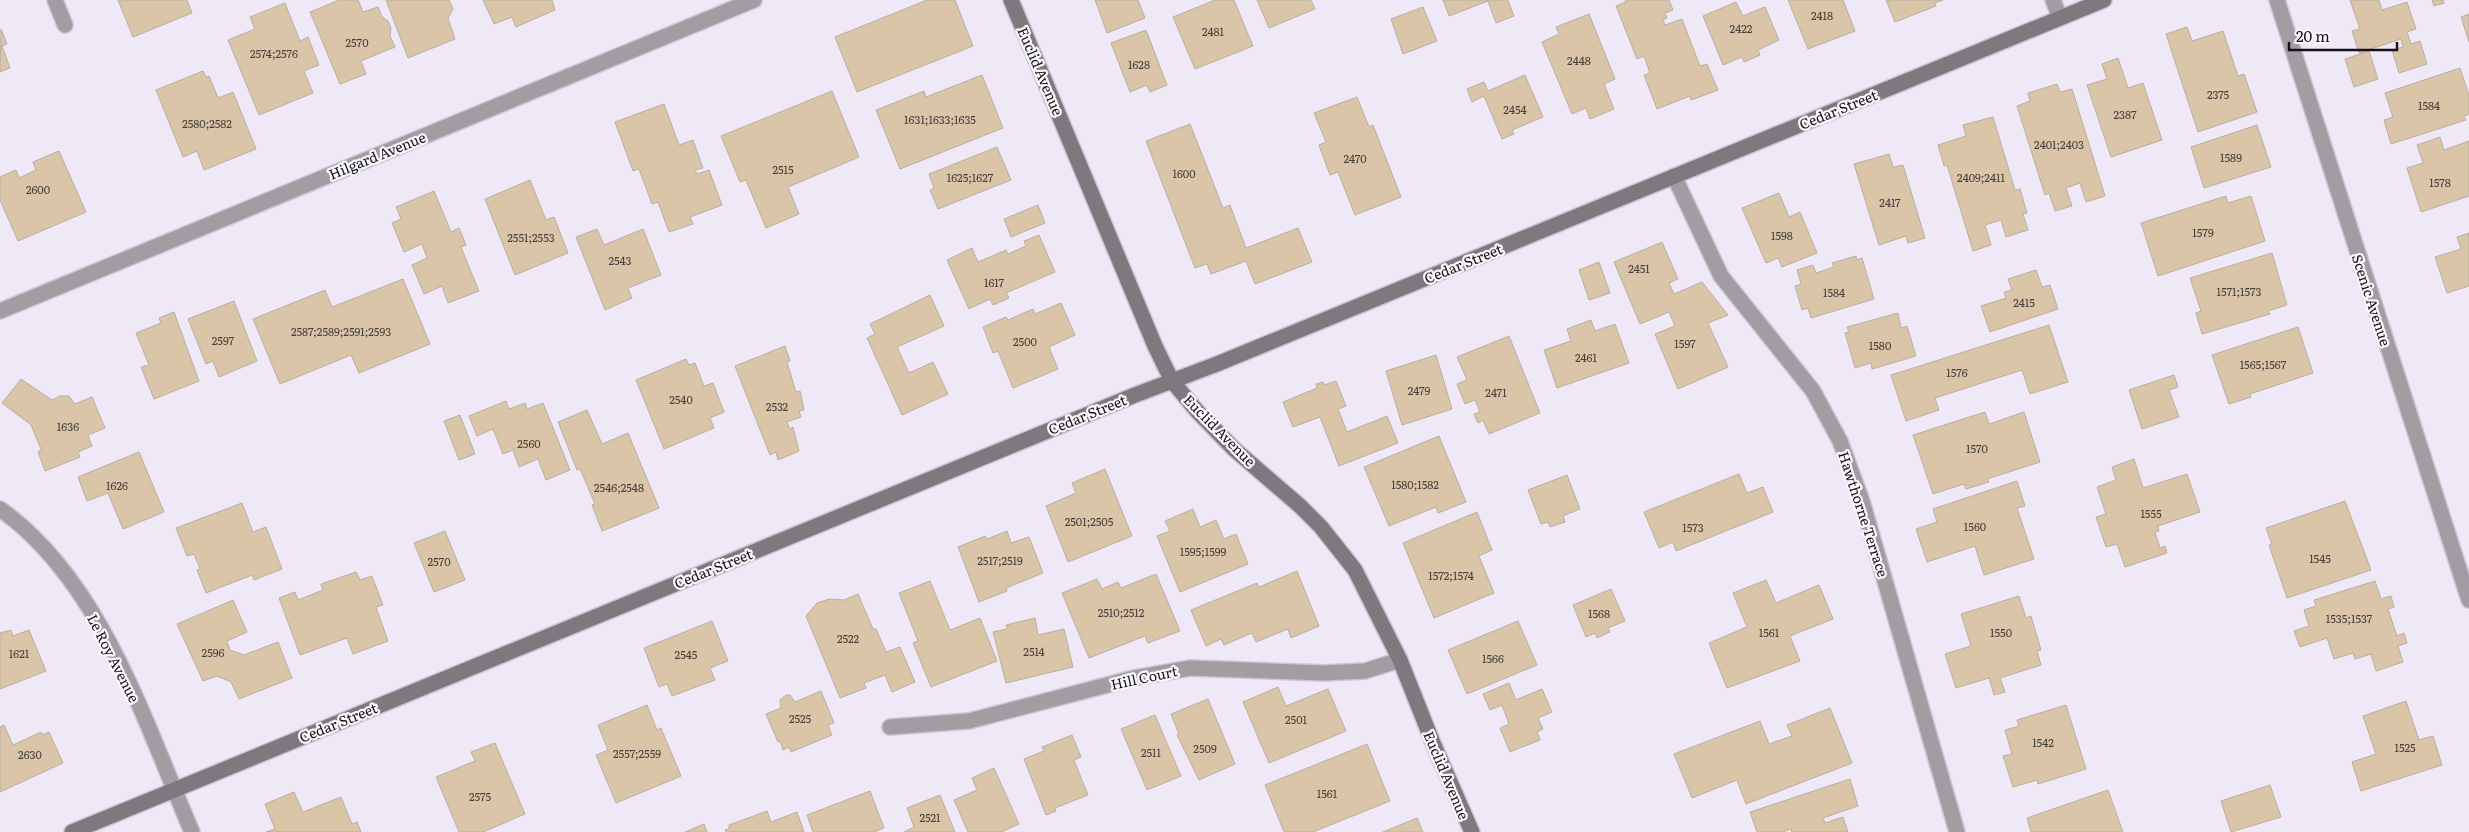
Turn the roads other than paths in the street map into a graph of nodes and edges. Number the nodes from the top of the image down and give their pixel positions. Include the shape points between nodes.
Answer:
1 (55, 0) edge
2 (754, 0) edge
3 (1011, 0) edge
4 (2053, 0) edge
5 (2104, 0) edge
6 (2277, 0) edge
7 (2060, 18) junction
8 (65, 25) dead end
9 (1674, 176) junction
10 (0, 310) edge
11 (1172, 380) junction
12 (0, 509) edge
13 (2469, 600) edge
14 (1400, 660) junction
15 (890, 727) dead end
16 (175, 789) junction
17 (72, 832) edge
18 (192, 832) edge
19 (1472, 832) edge
20 (1958, 832) edge

1 - 8 street
2 - 10 street, Hilgard Avenue
3 - 11 street, Euclid Avenue
4 - 7 street
5 - 7 street, Cedar Street
6 - 13 street, Scenic Avenue
7 - 9 street, Cedar Street
9 - 11 street, Cedar Street
9 - 20 street, Hawthorne Terrace via 1720,276 1813,392 1840,441 1862,501
11 - 14 street, Euclid Avenue via 1196,411 1234,449 1321,526 1355,570
11 - 16 street, Cedar Street
12 - 16 street, Le Roy Avenue via 16,520 58,564 98,621
14 - 15 street, Hill Court via 1365,671 1324,673 1190,668 1134,678 969,720
14 - 19 street, Euclid Avenue
16 - 17 street, Cedar Street
16 - 18 street, Le Roy Avenue

